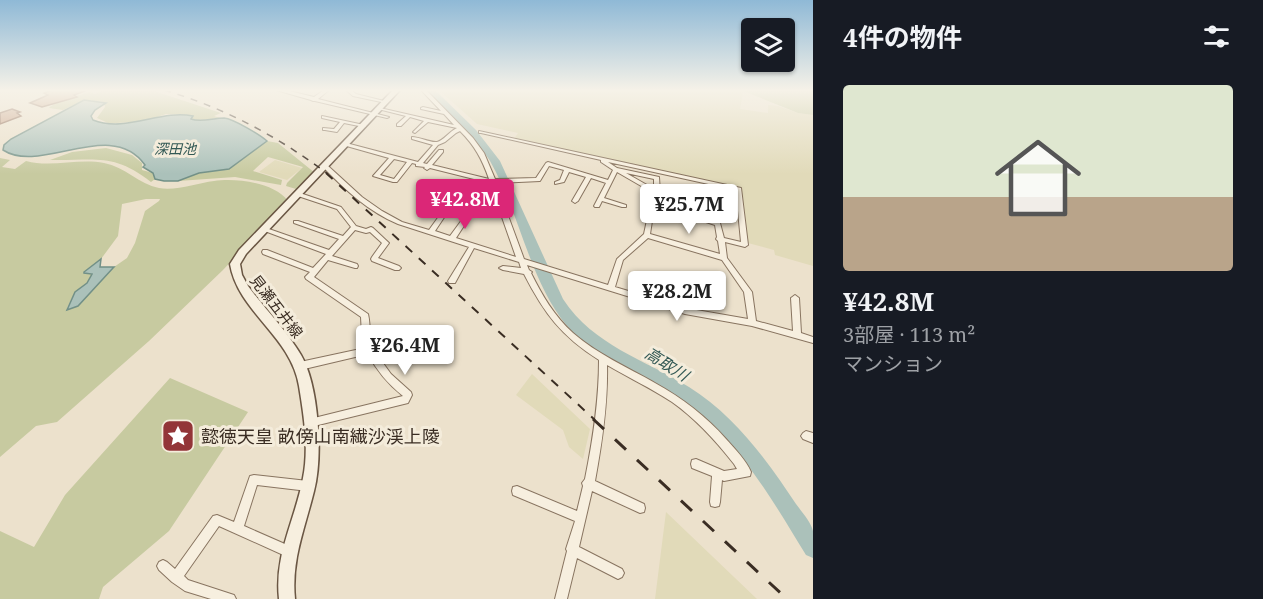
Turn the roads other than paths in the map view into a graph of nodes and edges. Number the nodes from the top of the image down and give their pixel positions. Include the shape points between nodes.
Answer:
1 (327, 118) edge
2 (374, 118) edge
3 (407, 118) edge
4 (418, 118) edge
5 (450, 118) edge
6 (427, 120) junction
7 (342, 122) junction
8 (399, 125) dead end
9 (364, 126) junction
10 (460, 128) junction
11 (326, 129) dead end
12 (481, 132) dead end
13 (436, 144) junction
14 (346, 145) junction
15 (441, 151) dead end
16 (392, 158) junction
17 (600, 158) junction
18 (410, 163) junction
19 (418, 165) junction
20 (325, 166) junction
21 (427, 168) junction
22 (567, 170) junction
23 (616, 170) junction
24 (589, 176) junction
25 (495, 182) junction
26 (609, 182) junction
27 (557, 183) dead end
28 (297, 194) junction
29 (601, 199) junction
30 (575, 201) dead end
31 (597, 206) dead end
32 (624, 206) dead end
33 (444, 213) dead end
34 (466, 218) dead end
35 (648, 221) dead end
36 (708, 221) dead end
37 (296, 222) dead end
38 (354, 226) junction
39 (264, 229) junction
40 (431, 232) junction
41 (647, 235) junction
42 (343, 238) junction
43 (452, 239) junction
44 (719, 239) junction
45 (472, 245) junction
46 (265, 252) dead end
47 (329, 255) junction
48 (724, 258) junction
49 (526, 261) junction
50 (355, 266) dead end
51 (397, 268) dead end
52 (503, 268) dead end
53 (315, 271) junction
54 (528, 272) junction
55 (452, 281) dead end
56 (611, 288) junction
57 (795, 298) dead end
58 (752, 323) junction
59 (796, 335) junction
60 (813, 340) edge
61 (372, 350) junction
62 (603, 359) junction
63 (300, 366) junction
64 (308, 424) junction
65 (696, 465) dead end
66 (717, 473) junction
67 (587, 483) junction
68 (308, 486) junction
69 (517, 491) dead end
70 (715, 502) dead end
71 (640, 508) dead end
72 (579, 517) junction
73 (237, 529) junction
74 (572, 549) junction
75 (290, 552) junction
76 (163, 566) dead end
77 (618, 573) dead end
78 (176, 578) junction
79 (230, 599) edge
80 (287, 599) edge
81 (561, 599) edge

1 - 7 street
2 - 9 main road, 見瀬五井線
3 - 8 street
4 - 6 street
5 - 10 street
6 - 10 street
6 - 13 street via 414,135
7 - 9 street
7 - 11 street via 335,131
9 - 14 main road, 見瀬五井線
10 - 13 street
10 - 25 street via 481,153
12 - 17 street
13 - 19 street
14 - 16 street
14 - 20 main road, 見瀬五井線
15 - 21 street
16 - 18 street
16 - 18 street via 376,176 395,181
17 - 23 street
17 - 44 street via 739,189 745,245
18 - 19 street
19 - 21 street
20 - 28 main road, 見瀬五井線
20 - 40 street via 389,218
21 - 25 street
22 - 24 street
22 - 25 street via 548,164 538,180
22 - 27 street
23 - 23 street via 657,178 657,193 636,182
23 - 26 street
24 - 26 street
24 - 30 street
25 - 49 street
26 - 29 street
28 - 38 street via 339,208
28 - 39 main road, 見瀬五井線
29 - 31 street
29 - 32 street
33 - 40 street
34 - 43 street
35 - 41 street
36 - 44 street via 718,224
37 - 42 street
38 - 42 street
38 - 51 street via 371,229 386,243 374,259
39 - 47 street
39 - 63 main road, 見瀬五井線 via 238,258 236,276 295,352
40 - 43 street
41 - 48 street
41 - 56 street via 620,259
42 - 47 street
43 - 45 street
44 - 48 street
45 - 49 street
45 - 55 street
46 - 53 street
47 - 50 street
47 - 53 street
48 - 58 street via 748,292
49 - 54 street
49 - 56 street
52 - 54 street
53 - 61 street via 309,277 365,316 366,336
54 - 62 street via 554,317 568,333
56 - 58 street via 695,314
57 - 59 street
58 - 59 street
59 - 60 street
61 - 63 street
61 - 64 street via 387,376 408,395 405,400
62 - 66 street via 687,408 746,472 724,476
62 - 67 street via 603,393
63 - 64 main road, 見瀬五井線
64 - 68 main road, 見瀬五井線 via 312,458
65 - 66 street
66 - 70 street
67 - 71 street
67 - 72 street
68 - 73 street via 254,480
68 - 75 main road, 見瀬五井線
69 - 72 street
72 - 74 street
73 - 75 street
73 - 78 street via 217,520
74 - 77 street
74 - 81 street
75 - 80 main road, 見瀬五井線 via 285,580
76 - 78 street
78 - 79 street

